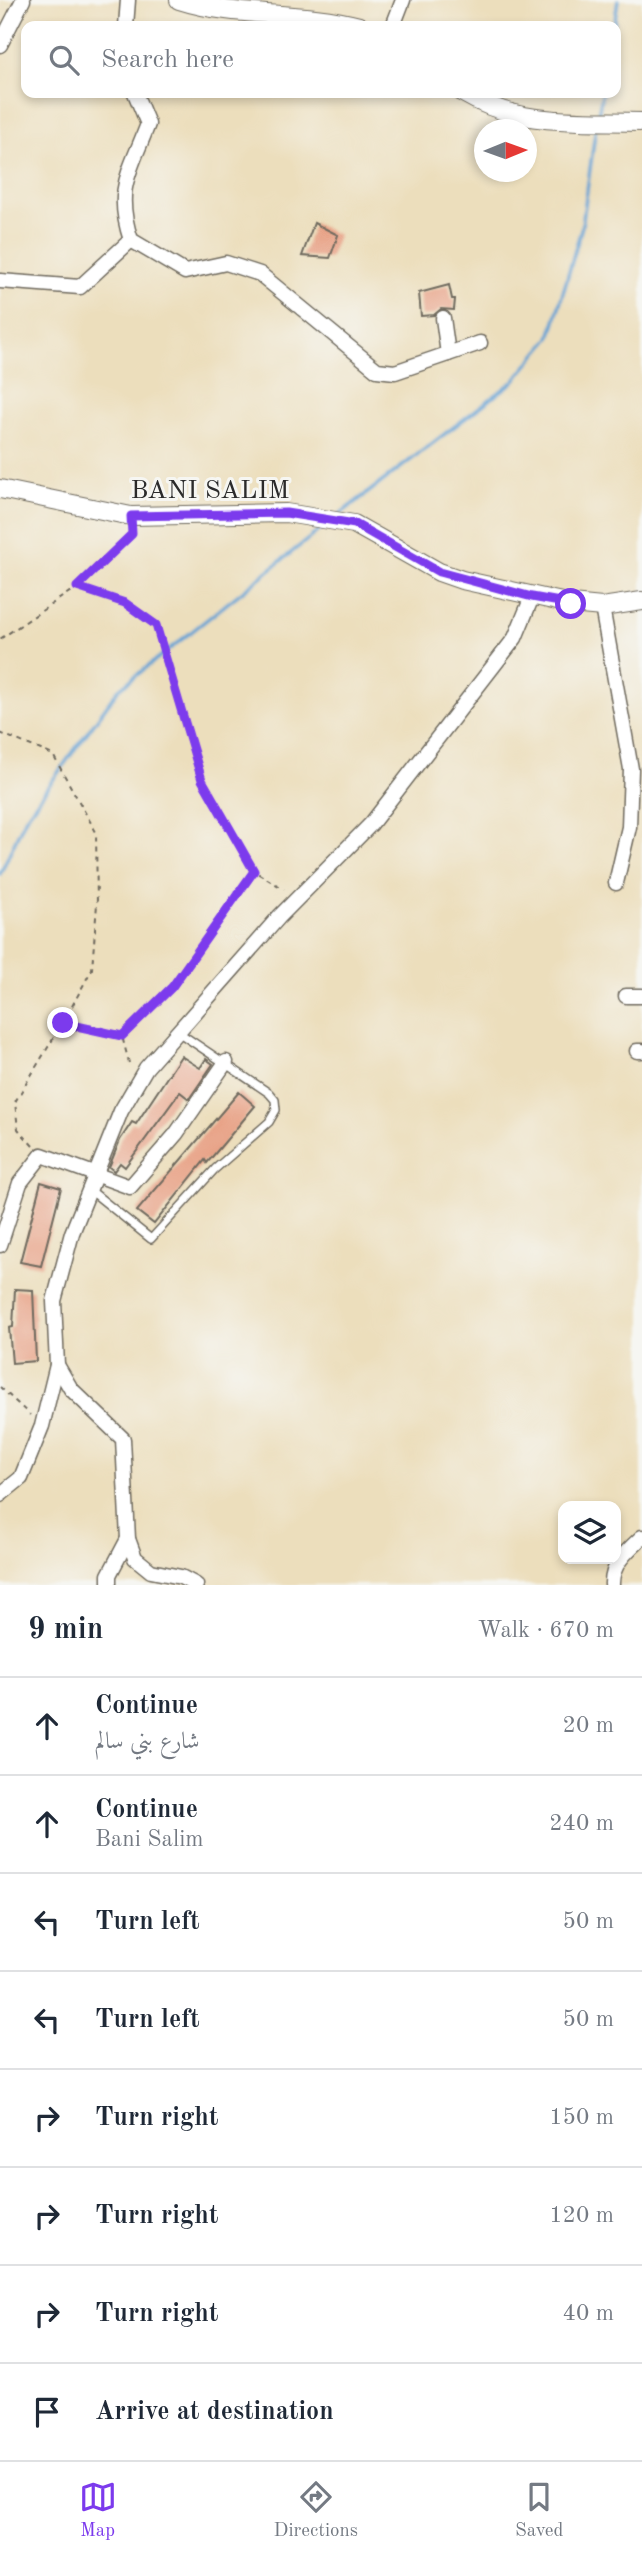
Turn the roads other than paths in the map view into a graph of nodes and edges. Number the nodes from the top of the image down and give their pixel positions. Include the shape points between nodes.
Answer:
1 (23, 0) edge
2 (128, 0) edge
3 (178, 0) edge
4 (403, 0) edge
5 (126, 21) edge
6 (330, 21) edge
7 (395, 21) edge
8 (0, 45) edge
9 (137, 98) edge
10 (473, 98) edge
11 (642, 122) edge
12 (131, 240) junction
13 (0, 281) edge
14 (443, 318) dead end
15 (480, 343) dead end
16 (448, 354) junction
17 (0, 489) edge
18 (532, 597) junction
19 (642, 601) edge
20 (602, 607) junction
21 (636, 769) edge
22 (616, 883) dead end
23 (626, 996) dead end
24 (642, 996) edge
25 (178, 1032) junction
26 (226, 1062) junction
27 (96, 1174) junction
28 (89, 1190) junction
29 (0, 1245) edge
30 (57, 1365) junction
31 (0, 1495) edge
32 (642, 1537) edge
33 (128, 1539) junction
34 (109, 1585) edge
35 (196, 1585) edge
36 (612, 1585) edge

1 - 8 street
2 - 5 street
3 - 6 street via 226,12
4 - 7 street
9 - 12 street via 148,124 123,191 122,212
10 - 11 street via 502,113 527,118
12 - 13 street via 80,287
12 - 16 street via 185,272 226,263 260,274 377,370 395,372
14 - 16 street
15 - 16 street
17 - 18 street, BANI SALIM via 131,516 286,513 355,524 439,572
18 - 20 street, BANI SALIM
18 - 25 street via 515,638 371,824 279,917
19 - 20 street, BANI SALIM
20 - 21 street
21 - 22 street
23 - 24 street
25 - 26 lane
25 - 27 street via 146,1068 127,1100
26 - 27 street via 176,1134 130,1187
26 - 28 lane via 269,1093 276,1110 151,1239
27 - 28 street
27 - 29 street via 41,1155 20,1183
28 - 30 street via 54,1301
30 - 31 street via 42,1426 21,1478
30 - 33 street via 71,1389 123,1439
32 - 36 street via 620,1558
33 - 34 street via 109,1575
33 - 35 street via 135,1558 151,1571

